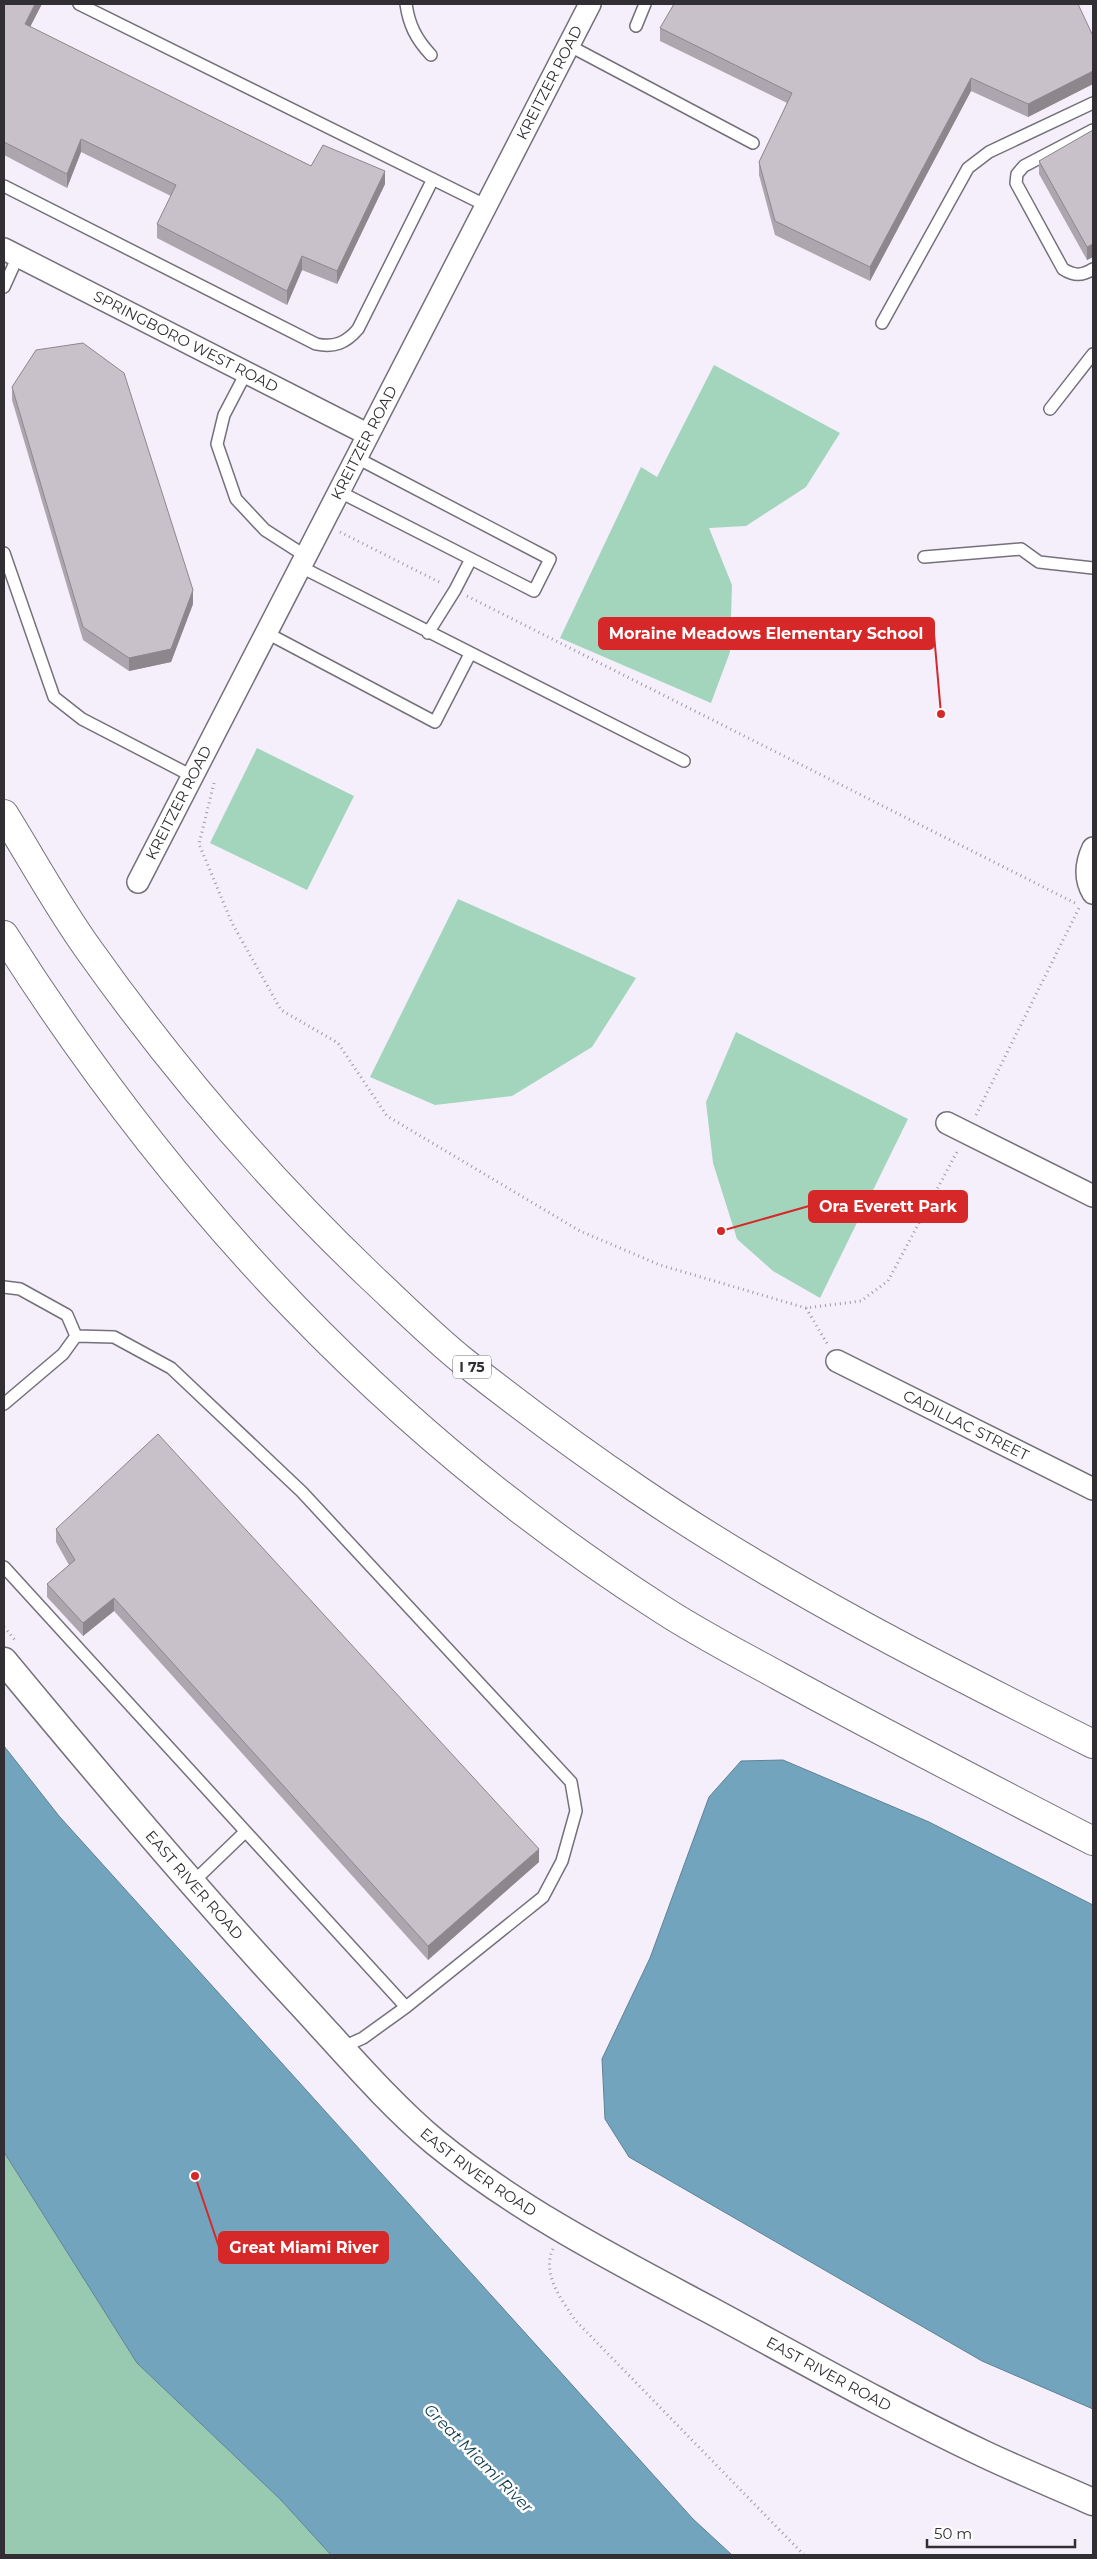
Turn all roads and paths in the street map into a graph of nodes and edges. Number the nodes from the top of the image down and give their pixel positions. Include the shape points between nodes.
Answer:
1 (79, 4) edge
2 (406, 4) edge
3 (590, 4) edge
4 (645, 4) edge
5 (636, 26) dead end
6 (568, 45) junction
7 (432, 55) dead end
8 (1093, 103) edge
9 (1093, 130) edge
10 (753, 143) dead end
11 (433, 179) junction
12 (4, 186) edge
13 (485, 205) junction
14 (11, 253) edge
15 (1093, 269) edge
16 (4, 288) edge
17 (882, 323) dead end
18 (1093, 354) edge
19 (247, 372) junction
20 (1050, 409) dead end
21 (367, 434) junction
22 (355, 458) junction
23 (338, 491) junction
24 (322, 522) junction
25 (4, 553) edge
26 (924, 557) dead end
27 (470, 558) junction
28 (302, 560) junction
29 (1093, 568) edge
30 (455, 590) junction
31 (265, 632) junction
32 (428, 633) junction
33 (470, 654) junction
34 (684, 761) dead end
35 (192, 776) junction
36 (217, 776) dead end
37 (4, 814) edge
38 (1093, 848) edge
39 (138, 882) dead end
40 (1087, 900) edge
41 (4, 935) edge
42 (947, 1123) dead end
43 (967, 1134) junction
44 (1093, 1196) edge
45 (4, 1287) edge
46 (806, 1308) junction
47 (76, 1336) junction
48 (838, 1361) joint
49 (4, 1404) edge
50 (1093, 1489) edge
51 (4, 1567) edge
52 (4, 1662) edge
53 (1093, 1744) edge
54 (245, 1832) junction
55 (1093, 1841) edge
56 (192, 1883) junction
57 (406, 2007) junction
58 (342, 2048) junction
59 (1093, 2502) edge

1 - 11 lane
2 - 7 lane via 408,23
3 - 6 street, KREITZER ROAD
4 - 5 lane
6 - 10 lane
6 - 13 street, KREITZER ROAD
8 - 17 lane via 989,152 968,168
9 - 15 lane via 1024,166 1017,174 1016,183 1063,269 1073,275
11 - 12 lane via 358,330 345,342 326,347
11 - 13 lane
13 - 21 street, KREITZER ROAD
14 - 16 lane
14 - 19 street, SPRINGBORO WEST ROAD
18 - 20 lane
19 - 21 street, SPRINGBORO WEST ROAD
19 - 28 lane via 224,415 217,444 236,498 265,530
21 - 22 street, KREITZER ROAD
22 - 23 street, KREITZER ROAD
22 - 27 lane via 550,559 534,591
23 - 24 street, KREITZER ROAD
23 - 27 lane
24 - 28 street, KREITZER ROAD
24 - 30 path
25 - 35 lane via 54,697 82,719
26 - 29 lane via 1021,548 1039,562
27 - 30 lane
28 - 31 street, KREITZER ROAD
28 - 32 lane
30 - 32 lane
30 - 40 path
31 - 33 lane via 435,722
31 - 35 street, KREITZER ROAD
32 - 33 lane
33 - 34 lane
35 - 39 street, KREITZER ROAD
36 - 46 path via 199,844 232,923 281,1010 338,1043 387,1116 580,1231 660,1265
37 - 53 highway, I 75 via 88,949 203,1097 292,1200 461,1360 554,1432 642,1492 783,1580 956,1675
38 - 40 street via 1086,873
40 - 43 path
41 - 55 highway via 42,995 136,1124 272,1286 397,1409 466,1468 595,1565 663,1611 832,1705
42 - 43 street
43 - 44 street
43 - 46 path via 888,1281 861,1301
45 - 47 lane via 20,1290 67,1315
46 - 48 path
47 - 49 lane via 63,1354
47 - 57 lane via 114,1336 171,1368 302,1492 571,1782 576,1811 562,1862 544,1898
48 - 50 street, CADILLAC STREET
51 - 54 lane
52 - 56 street, EAST RIVER ROAD
54 - 56 lane
54 - 57 lane
56 - 58 street, EAST RIVER ROAD
57 - 58 lane via 363,2038
58 - 59 street, EAST RIVER ROAD via 433,2139 509,2196 542,2216 664,2286 857,2389 984,2453

